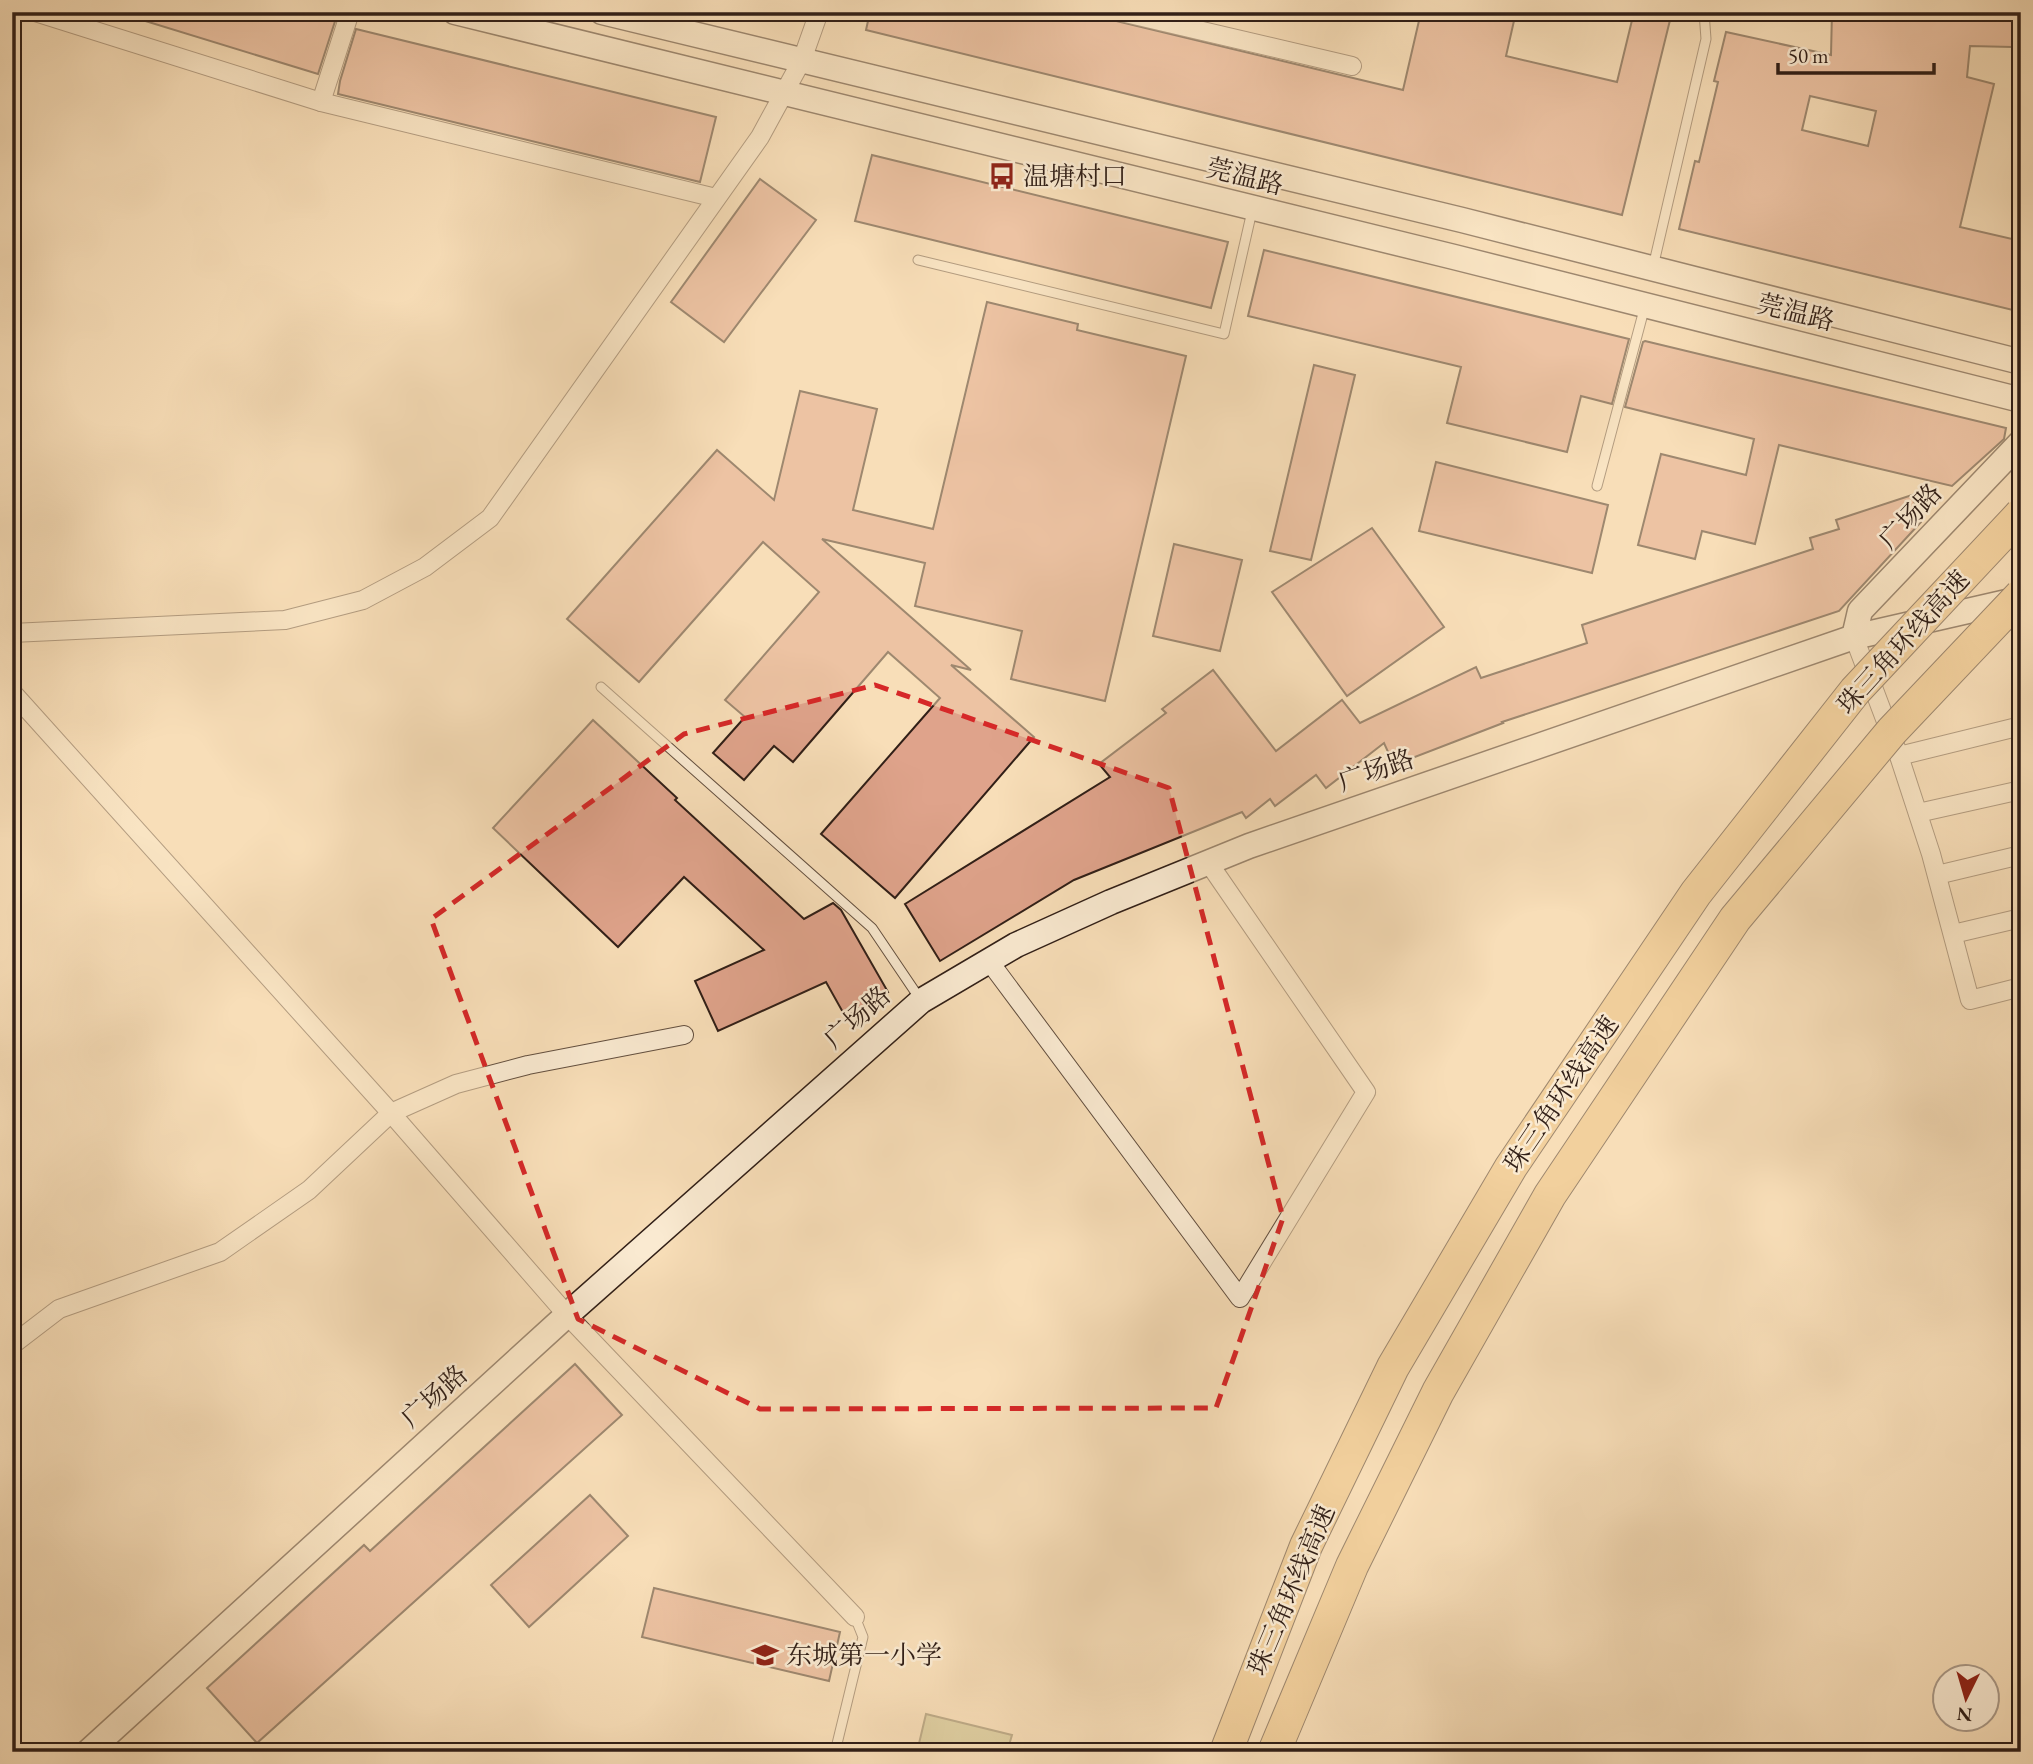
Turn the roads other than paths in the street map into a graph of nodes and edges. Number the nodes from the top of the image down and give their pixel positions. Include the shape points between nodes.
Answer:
1 (35, 12) edge
2 (350, 12) edge
3 (455, 12) edge
4 (602, 12) edge
5 (819, 12) edge
6 (1121, 12) edge
7 (1704, 12) edge
8 (802, 60) junction
9 (1352, 66) dead end
10 (785, 93) junction
11 (321, 102) junction
12 (716, 198) junction
13 (1252, 209) junction
14 (918, 260) dead end
15 (1653, 269) junction
16 (1646, 305) junction
17 (2021, 362) edge
18 (2021, 400) edge
19 (2021, 442) edge
20 (2021, 464) edge
21 (1597, 486) dead end
22 (2021, 514) edge
23 (2021, 596) edge
24 (12, 632) edge
25 (1854, 637) junction
26 (601, 687) dead end
27 (12, 692) edge
28 (2021, 726) edge
29 (1899, 756) junction
30 (2021, 790) edge
31 (1918, 813) junction
32 (2021, 855) edge
33 (1208, 862) junction
34 (1937, 874) junction
35 (2021, 918) edge
36 (1953, 934) junction
37 (989, 961) junction
38 (2021, 987) edge
39 (920, 1001) junction
40 (684, 1035) dead end
41 (390, 1113) junction
42 (567, 1315) junction
43 (12, 1345) edge
44 (855, 1617) joint
45 (88, 1752) edge
46 (835, 1752) edge
47 (1226, 1752) edge
48 (1274, 1752) edge

1 - 11 street
2 - 11 street
3 - 10 main road, 莞温路
4 - 8 main road, 莞温路
5 - 8 street
6 - 9 street
7 - 15 lane via 1706,39
8 - 10 street
8 - 15 main road, 莞温路
10 - 12 street
10 - 13 main road, 莞温路
11 - 12 street
12 - 24 street via 490,518 425,567 363,600 285,620
13 - 14 lane via 1224,334
13 - 16 main road, 莞温路
15 - 17 main road, 莞温路
16 - 18 main road, 莞温路
16 - 21 lane
19 - 25 main road, 广场路 via 1860,611
20 - 25 main road, 广场路
22 - 47 highway, 珠三角环线高速, bridge via 1855,691 1696,893 1511,1167 1393,1367 1306,1546
23 - 25 main road, 广场路
23 - 48 highway, 珠三角环线高速, bridge via 1892,731 1735,919 1550,1195 1438,1392 1352,1566
25 - 29 street
25 - 33 main road, 广场路
26 - 39 lane via 872,928
27 - 41 street
28 - 29 street
29 - 31 street
30 - 31 street
31 - 34 street
32 - 34 street
33 - 37 main road, 广场路 via 1111,902
33 - 37 street via 1366,1092 1240,1298
34 - 36 street
35 - 36 street
36 - 38 street via 1970,1000
37 - 39 main road, 广场路
39 - 42 main road, 广场路
40 - 41 street via 456,1084
41 - 42 street
41 - 43 street via 309,1191 220,1252 59,1308
42 - 44 street
42 - 45 main road, 广场路
44 - 46 lane via 863,1637

